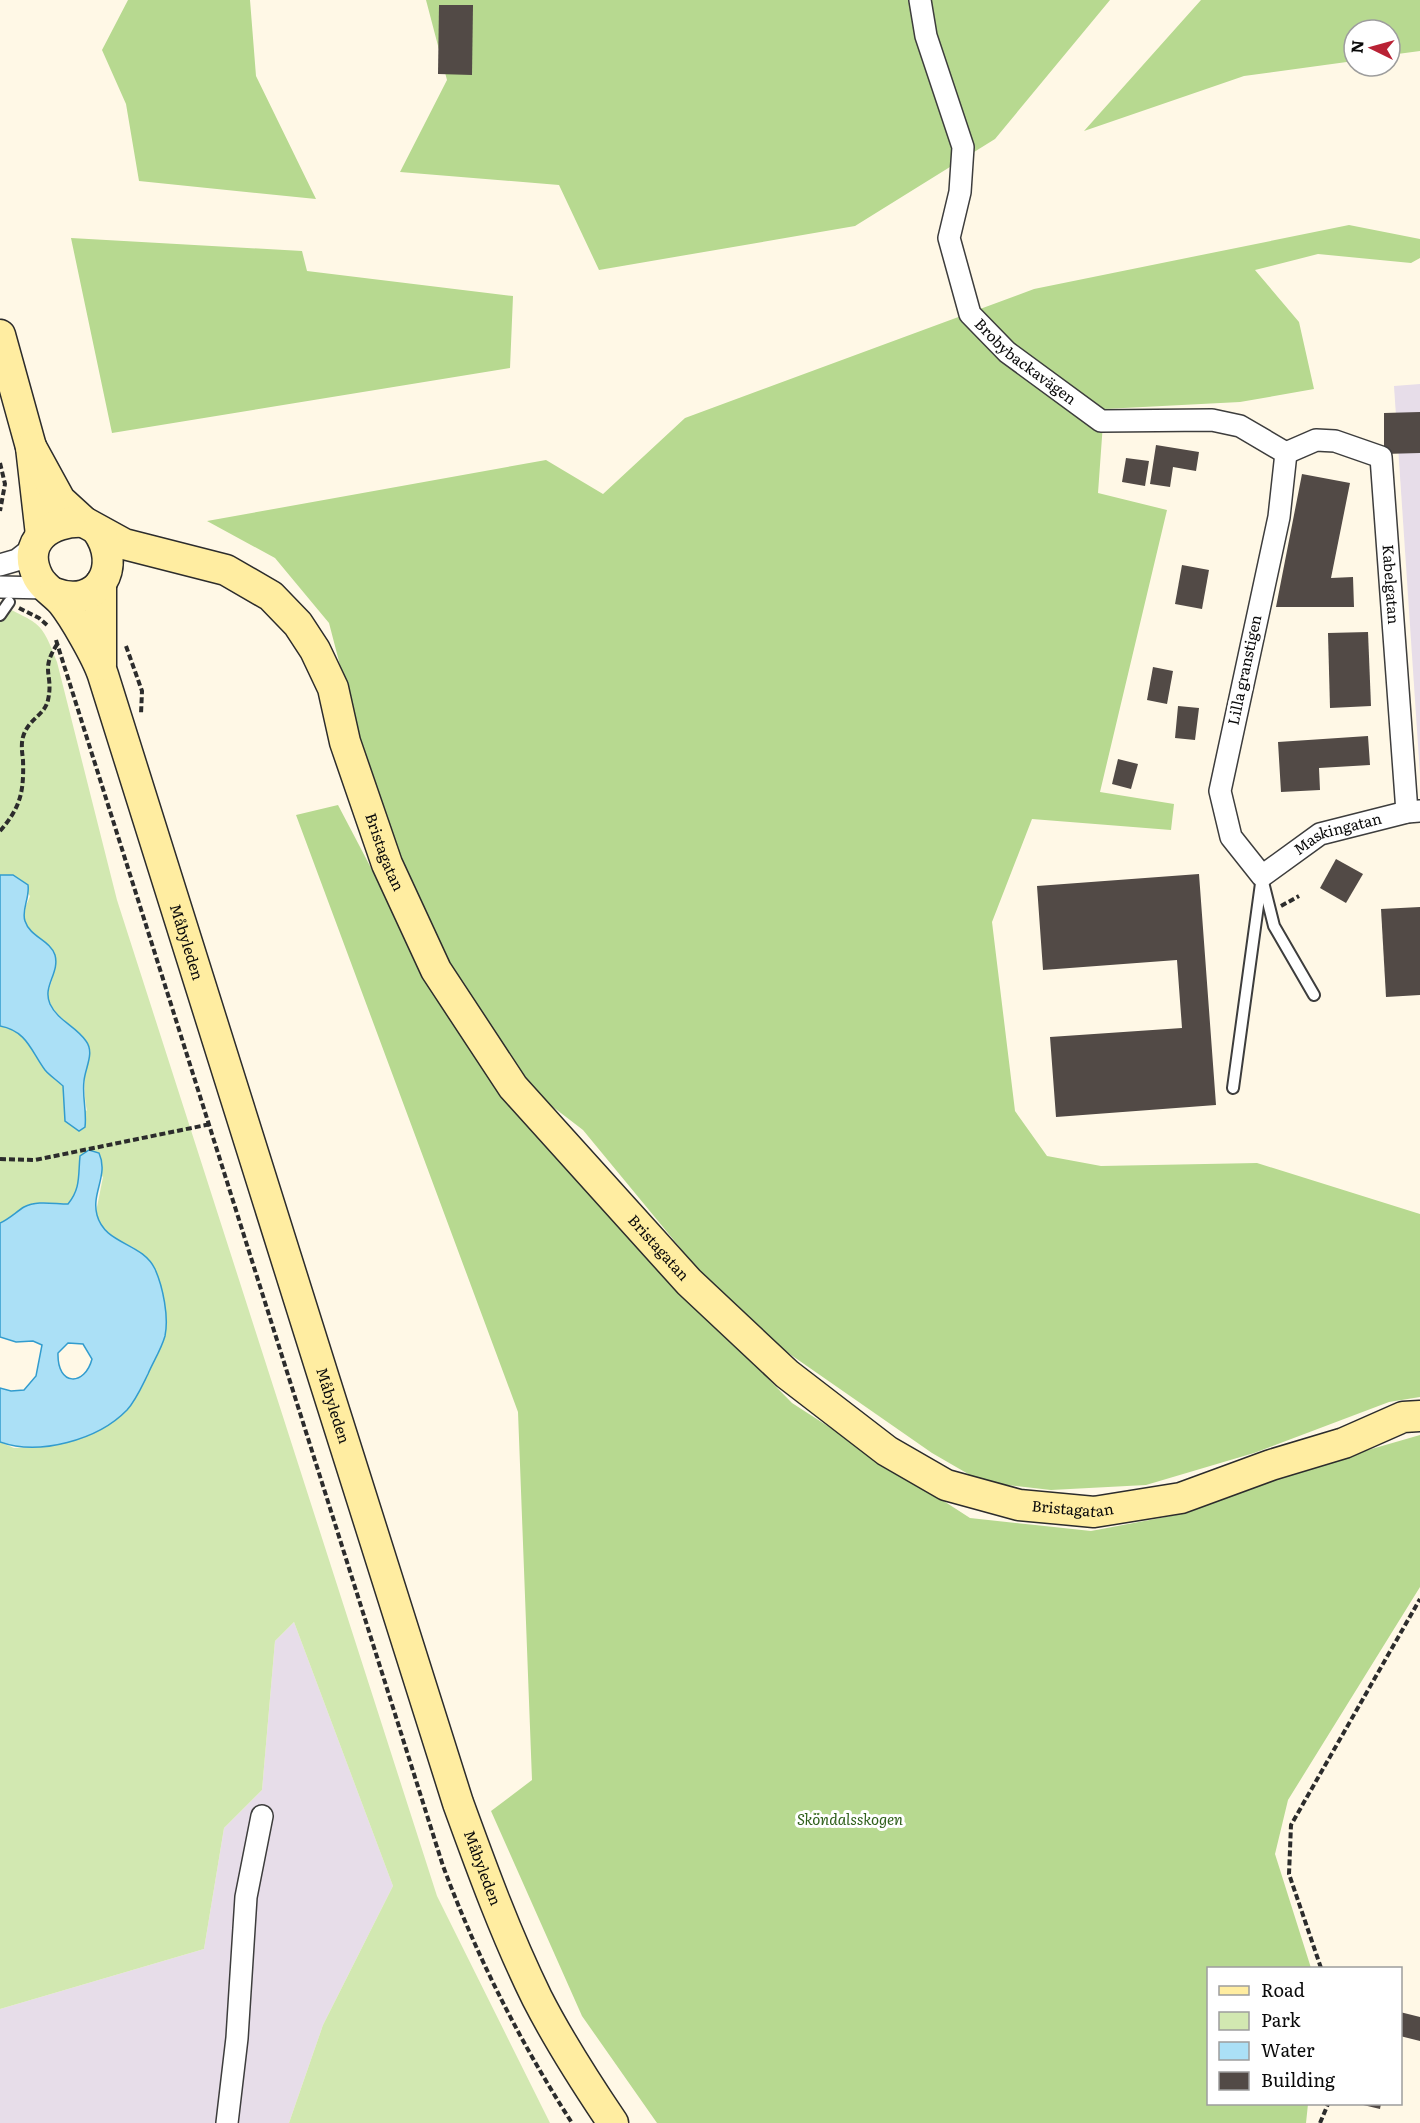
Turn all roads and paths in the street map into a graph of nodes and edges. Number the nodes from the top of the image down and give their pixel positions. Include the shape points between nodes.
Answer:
1 (920, 0) edge
2 (0, 335) edge
3 (31, 447) junction
4 (1286, 453) junction
5 (0, 465) edge
6 (0, 511) edge
7 (91, 526) junction
8 (38, 541) junction
9 (184, 560) junction
10 (0, 565) edge
11 (104, 579) junction
12 (51, 591) junction
13 (5, 594) edge
14 (0, 615) edge
15 (124, 639) dead end
16 (57, 643) junction
17 (101, 668) junction
18 (144, 723) dead end
19 (1414, 812) edge
20 (0, 831) edge
21 (1262, 876) junction
22 (1314, 995) dead end
23 (1233, 1088) dead end
24 (211, 1124) junction
25 (0, 1159) edge
26 (1420, 1416) edge
27 (1420, 1599) edge
28 (262, 1816) dead end
29 (1321, 1967) edge
30 (1327, 2105) edge
31 (227, 2123) edge
32 (572, 2123) edge
33 (613, 2123) edge
34 (1320, 2123) edge

1 - 4 street, Brobybackavägen via 926,36 963,147 960,192 949,238 970,314 1007,352 1101,421 1212,420 1240,426
2 - 3 street, Måbyleden
3 - 7 street, Måbyleden via 60,500
3 - 8 street, Måbyleden
4 - 19 street, Kabelgatan via 1316,440 1335,441 1381,457
4 - 21 street, Lilla granstigen via 1279,517 1220,791 1231,837
5 - 6 path via 5,484
7 - 8 street via 66,521 52,526
7 - 9 street, Bristagatan via 124,544
7 - 11 street, Måbyleden via 107,543 110,561
8 - 10 street via 17,560
8 - 12 street, Måbyleden via 33,560 36,572
9 - 11 street, Bristagatan via 149,561
9 - 26 street, Bristagatan via 226,570 271,596 298,624 315,650 333,688 345,742 387,864 436,970 513,1088 689,1282 787,1374 887,1451 946,1485 1019,1505 1094,1512 1181,1498 1344,1443 1403,1417
11 - 12 street via 86,595 74,597
11 - 17 street, Måbyleden
12 - 13 street
12 - 17 street, Måbyleden via 71,614
13 - 14 lane
13 - 16 path via 45,623
15 - 18 path via 142,691
16 - 20 path via 46,664 48,702 40,715 27,724 22,739 22,792 15,813
16 - 24 path
17 - 33 street, Måbyleden via 184,942 458,1803 493,1900 538,2000
19 - 21 street, Maskingatan via 1320,834
21 - 22 lane via 1274,926
21 - 23 lane
24 - 25 path via 35,1160
24 - 32 path via 443,1866 496,1992
27 - 29 path via 1291,1825 1289,1874
28 - 31 street via 246,1897
30 - 34 path

